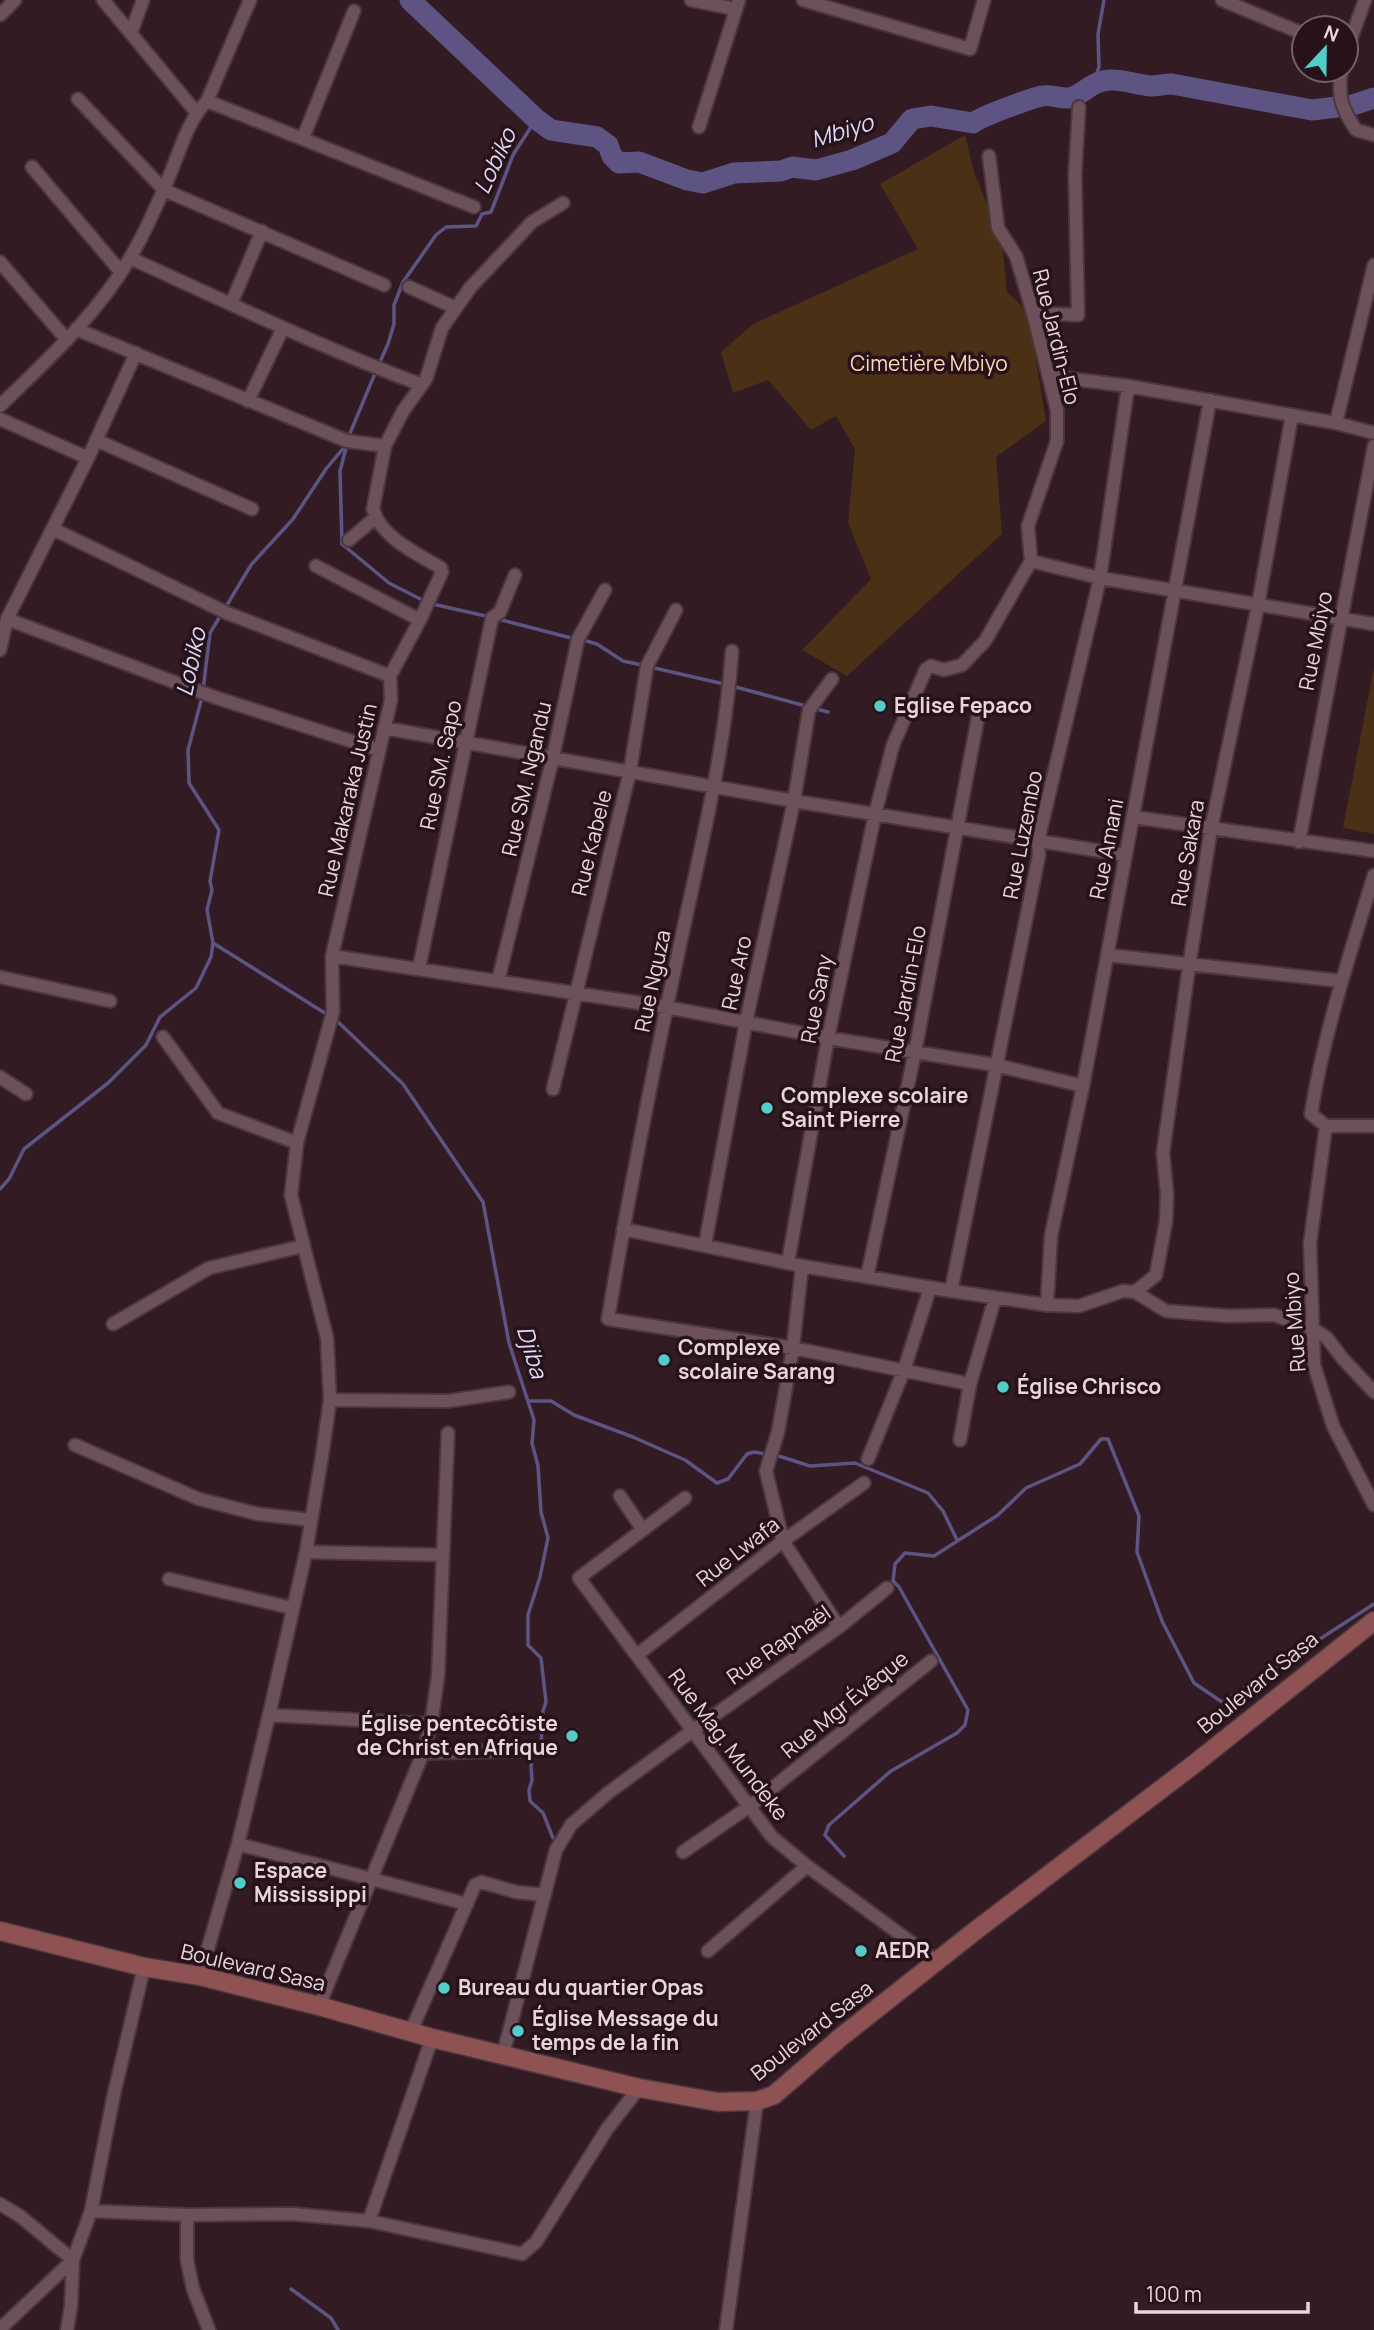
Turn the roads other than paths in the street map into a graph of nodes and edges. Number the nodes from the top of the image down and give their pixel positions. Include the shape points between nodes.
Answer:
1 (15, 0) edge
2 (103, 0) edge
3 (143, 0) edge
4 (250, 0) edge
5 (691, 0) edge
6 (803, 0) edge
7 (984, 0) edge
8 (1222, 0) edge
9 (737, 5) edge
10 (354, 11) dead end
11 (0, 15) edge
12 (1290, 28) edge
13 (131, 33) junction
14 (1340, 84) edge
15 (78, 99) dead end
16 (207, 101) junction
17 (1079, 107) dead end
18 (196, 112) junction
19 (699, 127) dead end
20 (1374, 135) edge
21 (303, 138) junction
22 (989, 156) dead end
23 (32, 167) dead end
24 (164, 190) junction
25 (563, 203) dead end
26 (474, 207) dead end
27 (262, 231) junction
28 (130, 258) junction
29 (0, 262) edge
30 (1374, 265) edge
31 (121, 272) junction
32 (384, 285) dead end
33 (409, 287) dead end
34 (231, 304) junction
35 (456, 308) junction
36 (1032, 313) junction
37 (1367, 322) edge
38 (283, 328) junction
39 (76, 329) junction
40 (67, 340) junction
41 (136, 353) junction
42 (1049, 376) junction
43 (422, 385) junction
44 (1128, 386) junction
45 (1209, 400) junction
46 (248, 401) junction
47 (0, 406) edge
48 (1292, 415) junction
49 (0, 419) edge
50 (1336, 424) junction
51 (1374, 433) edge
52 (96, 440) junction
53 (385, 446) junction
54 (1374, 446) edge
55 (88, 458) junction
56 (252, 509) dead end
57 (376, 517) junction
58 (53, 529) junction
59 (349, 540) dead end
60 (1031, 561) junction
61 (316, 566) dead end
62 (515, 575) dead end
63 (1100, 578) junction
64 (605, 590) dead end
65 (1176, 592) junction
66 (1258, 605) junction
67 (676, 610) dead end
68 (1340, 618) junction
69 (7, 619) junction
70 (420, 620) junction
71 (1374, 624) edge
72 (0, 650) edge
73 (732, 651) dead end
74 (390, 676) junction
75 (832, 679) dead end
76 (978, 717) dead end
77 (384, 728) junction
78 (466, 742) junction
79 (379, 750) junction
80 (553, 757) junction
81 (630, 771) junction
82 (714, 786) junction
83 (794, 801) junction
84 (875, 814) junction
85 (1133, 817) junction
86 (957, 828) junction
87 (1210, 829) junction
88 (1038, 841) junction
89 (1299, 842) junction
90 (1374, 851) edge
91 (1125, 855) junction
92 (1374, 875) edge
93 (1107, 955) junction
94 (332, 956) junction
95 (1189, 966) junction
96 (419, 968) junction
97 (0, 977) edge
98 (498, 981) junction
99 (1341, 981) junction
100 (575, 992) junction
101 (110, 1001) dead end
102 (666, 1007) junction
103 (746, 1022) junction
104 (163, 1037) dead end
105 (828, 1038) junction
106 (915, 1052) junction
107 (995, 1065) junction
108 (0, 1077) edge
109 (1083, 1086) junction
110 (553, 1089) dead end
111 (26, 1094) dead end
112 (1326, 1126) junction
113 (1374, 1126) edge
114 (297, 1143) junction
115 (623, 1229) junction
116 (705, 1245) junction
117 (303, 1246) junction
118 (788, 1262) junction
119 (802, 1265) junction
120 (867, 1277) junction
121 (930, 1288) junction
122 (951, 1291) junction
123 (1135, 1292) junction
124 (995, 1298) junction
125 (1047, 1305) junction
126 (113, 1324) dead end
127 (1312, 1328) junction
128 (793, 1348) junction
129 (904, 1370) junction
130 (971, 1384) junction
131 (509, 1391) dead end
132 (1374, 1392) edge
133 (330, 1400) junction
134 (448, 1433) dead end
135 (961, 1440) dead end
136 (75, 1445) dead end
137 (868, 1460) dead end
138 (864, 1483) dead end
139 (620, 1496) dead end
140 (685, 1498) dead end
141 (1374, 1505) edge
142 (311, 1520) junction
143 (643, 1530) junction
144 (783, 1541) junction
145 (306, 1552) junction
146 (443, 1555) junction
147 (169, 1579) dead end
148 (887, 1588) dead end
149 (292, 1608) junction
150 (1374, 1621) edge
151 (839, 1627) junction
152 (637, 1654) junction
153 (931, 1661) dead end
154 (269, 1715) junction
155 (431, 1724) junction
156 (692, 1731) junction
157 (533, 1750) dead end
158 (423, 1754) junction
159 (750, 1806) junction
160 (238, 1844) junction
161 (683, 1852) dead end
162 (807, 1866) junction
163 (370, 1879) junction
164 (545, 1895) junction
165 (467, 1903) junction
166 (0, 1931) edge
167 (708, 1951) dead end
168 (938, 1962) junction
169 (144, 1966) junction
170 (200, 1976) junction
171 (319, 2006) junction
172 (411, 2031) junction
173 (432, 2038) junction
174 (503, 2055) junction
175 (639, 2088) junction
176 (757, 2101) junction
177 (0, 2204) edge
178 (91, 2211) junction
179 (187, 2215) junction
180 (369, 2221) junction
181 (73, 2260) junction
182 (0, 2329) edge
183 (67, 2330) edge
184 (209, 2330) edge
185 (726, 2330) edge

1 - 11 street
2 - 13 street
3 - 13 street
4 - 16 street
5 - 9 street
6 - 7 street via 970,49
8 - 12 street
9 - 19 street
10 - 21 street
13 - 18 street
14 - 20 street via 1343,110 1356,131
15 - 24 street
16 - 18 street
16 - 21 street
17 - 36 street via 1075,174 1078,315
18 - 24 street
21 - 26 street
22 - 36 street, Rue Jardin-Elo via 998,228 1016,257
23 - 31 street
24 - 27 street
24 - 28 street
25 - 35 street via 532,222
27 - 32 street
27 - 34 street
28 - 31 street
28 - 34 street
29 - 40 street
30 - 37 street
31 - 39 street
33 - 35 street
34 - 38 street
35 - 43 street via 442,328
36 - 42 street, Rue Jardin-Elo
37 - 50 street
38 - 43 street
38 - 46 street
39 - 40 street
39 - 41 street
40 - 47 street
41 - 46 street
41 - 52 street
42 - 44 street
42 - 60 street, Rue Jardin-Elo via 1057,410 1057,441 1028,526
43 - 53 street
44 - 45 street
44 - 63 street, Rue Luzembo
45 - 48 street
45 - 65 street, Rue Amani
46 - 53 street via 347,441
48 - 50 street
48 - 66 street, Rue Sakara
49 - 55 street
50 - 51 street
52 - 55 street
52 - 56 street
53 - 57 street via 373,509
54 - 68 street, Rue Mbiyo
55 - 58 street
57 - 59 street
57 - 70 street, Rue Makaraka Justin via 400,543 441,568
58 - 69 street
58 - 74 street via 227,613
60 - 63 street
60 - 84 street, Rue Sany via 985,641 962,664 926,669 893,745
61 - 70 street
62 - 78 street, Rue SM. Sapo via 500,612 492,618
63 - 65 street
63 - 88 street, Rue Luzembo
64 - 80 street, Rue SM. Ngandu via 578,639
65 - 66 street
65 - 85 street, Rue Amani
66 - 68 street
66 - 87 street, Rue Sakara
67 - 81 street, Rue Kabele via 648,666
68 - 71 street
68 - 89 street, Rue Mbiyo
69 - 72 street
69 - 79 street via 214,697
70 - 74 street, Rue Makaraka Justin
73 - 82 street, Rue Nguza
74 - 77 street, Rue Makaraka Justin via 391,700
75 - 83 street, Rue Aro via 812,705
76 - 86 street, Rue Jardin-Elo
77 - 78 street
77 - 79 street, Rue Makaraka Justin
78 - 80 street
78 - 96 street, Rue SM. Sapo
79 - 94 street, Rue Makaraka Justin
80 - 81 street
80 - 98 street, Rue SM. Ngandu
81 - 82 street
81 - 100 street, Rue Kabele
82 - 83 street
82 - 102 street, Rue Nguza
83 - 84 street
83 - 103 street, Rue Aro
84 - 86 street
84 - 105 street, Rue Sany
85 - 87 street
85 - 91 street, Rue Amani
86 - 88 street
86 - 106 street, Rue Jardin-Elo
87 - 89 street
87 - 95 street, Rue Sakara
88 - 91 street
88 - 107 street, Rue Luzembo via 1039,855
89 - 90 street
91 - 93 street, Rue Amani
92 - 99 street
93 - 95 street
93 - 109 street, Rue Amani
94 - 96 street
94 - 114 street, Rue Makaraka Justin via 333,1012
95 - 99 street
95 - 123 street, Rue Sakara via 1163,1153 1166,1221 1156,1275
96 - 98 street
97 - 101 street
98 - 100 street
99 - 112 street via 1311,1114
100 - 102 street
100 - 110 street, Rue Kabele
102 - 103 street
102 - 115 street, Rue Nguza
103 - 105 street
103 - 116 street, Rue Aro
104 - 114 street via 218,1113
105 - 106 street
105 - 118 street, Rue Sany
106 - 107 street
106 - 120 street, Rue Jardin-Elo
107 - 109 street
107 - 122 street, Rue Luzembo
108 - 111 street
109 - 125 street, Rue Amani via 1051,1236
112 - 113 street
112 - 127 street, Rue Mbiyo via 1310,1243
114 - 117 street, Rue Makaraka Justin via 291,1195
115 - 116 street
115 - 128 street, Rue Nguza via 608,1319
116 - 118 street
117 - 126 street via 209,1268
117 - 133 street, Rue Makaraka Justin via 327,1339
118 - 119 street
119 - 120 street
119 - 128 street
120 - 121 street
121 - 122 street
121 - 129 street
122 - 124 street
123 - 125 street via 1123,1291 1079,1306
123 - 127 street via 1166,1311 1274,1315
124 - 125 street
124 - 130 street
127 - 132 street via 1327,1338
127 - 141 street, Rue Mbiyo via 1314,1365 1333,1426
128 - 129 street
128 - 144 street via 766,1471
129 - 130 street
129 - 137 street
130 - 135 street
131 - 133 street via 448,1401
133 - 142 street, Rue Makaraka Justin
134 - 146 street
136 - 142 street via 199,1499 258,1514
138 - 144 street, Rue Lwafa
139 - 143 street
140 - 143 street
142 - 145 street, Rue Makaraka Justin
143 - 152 street, Rue Mag. Mundeke via 579,1578
144 - 151 street
144 - 152 street, Rue Lwafa
145 - 146 street
145 - 149 street, Rue Makaraka Justin
146 - 155 street via 438,1676
147 - 149 street
148 - 151 street, Rue Raphaël
149 - 154 street, Rue Makaraka Justin
150 - 168 street, Boulevard Sasa
151 - 156 street, Rue Raphaël
152 - 156 street, Rue Mag. Mundeke
153 - 159 street, Rue Mgr Évêque
154 - 155 street
154 - 160 street, Rue Makaraka Justin
155 - 158 street
156 - 159 street, Rue Mag. Mundeke
156 - 164 street, Rue Raphaël via 571,1825 556,1850
157 - 158 street
158 - 163 street
159 - 161 street, Rue Mgr Évêque
159 - 162 street, Rue Mag. Mundeke via 772,1838
160 - 163 street
160 - 170 street, Rue Makaraka Justin
162 - 167 street
162 - 168 street, Rue Mag. Mundeke
163 - 165 street
163 - 171 street
164 - 165 street via 481,1882
164 - 174 street, Rue Raphaël
165 - 172 street
166 - 169 street, Boulevard Sasa
168 - 176 street, Boulevard Sasa via 774,2095
169 - 170 street, Boulevard Sasa
169 - 178 street
170 - 171 street, Boulevard Sasa
171 - 172 street, Boulevard Sasa
172 - 173 street, Boulevard Sasa
173 - 174 street, Boulevard Sasa
173 - 180 street
174 - 175 street, Boulevard Sasa
175 - 176 street, Boulevard Sasa via 718,2102
175 - 180 street via 607,2129 536,2242 522,2254
176 - 185 street
177 - 181 street
178 - 179 street
178 - 181 street
179 - 180 street via 293,2214
179 - 184 street via 187,2260
181 - 182 street
181 - 183 street

